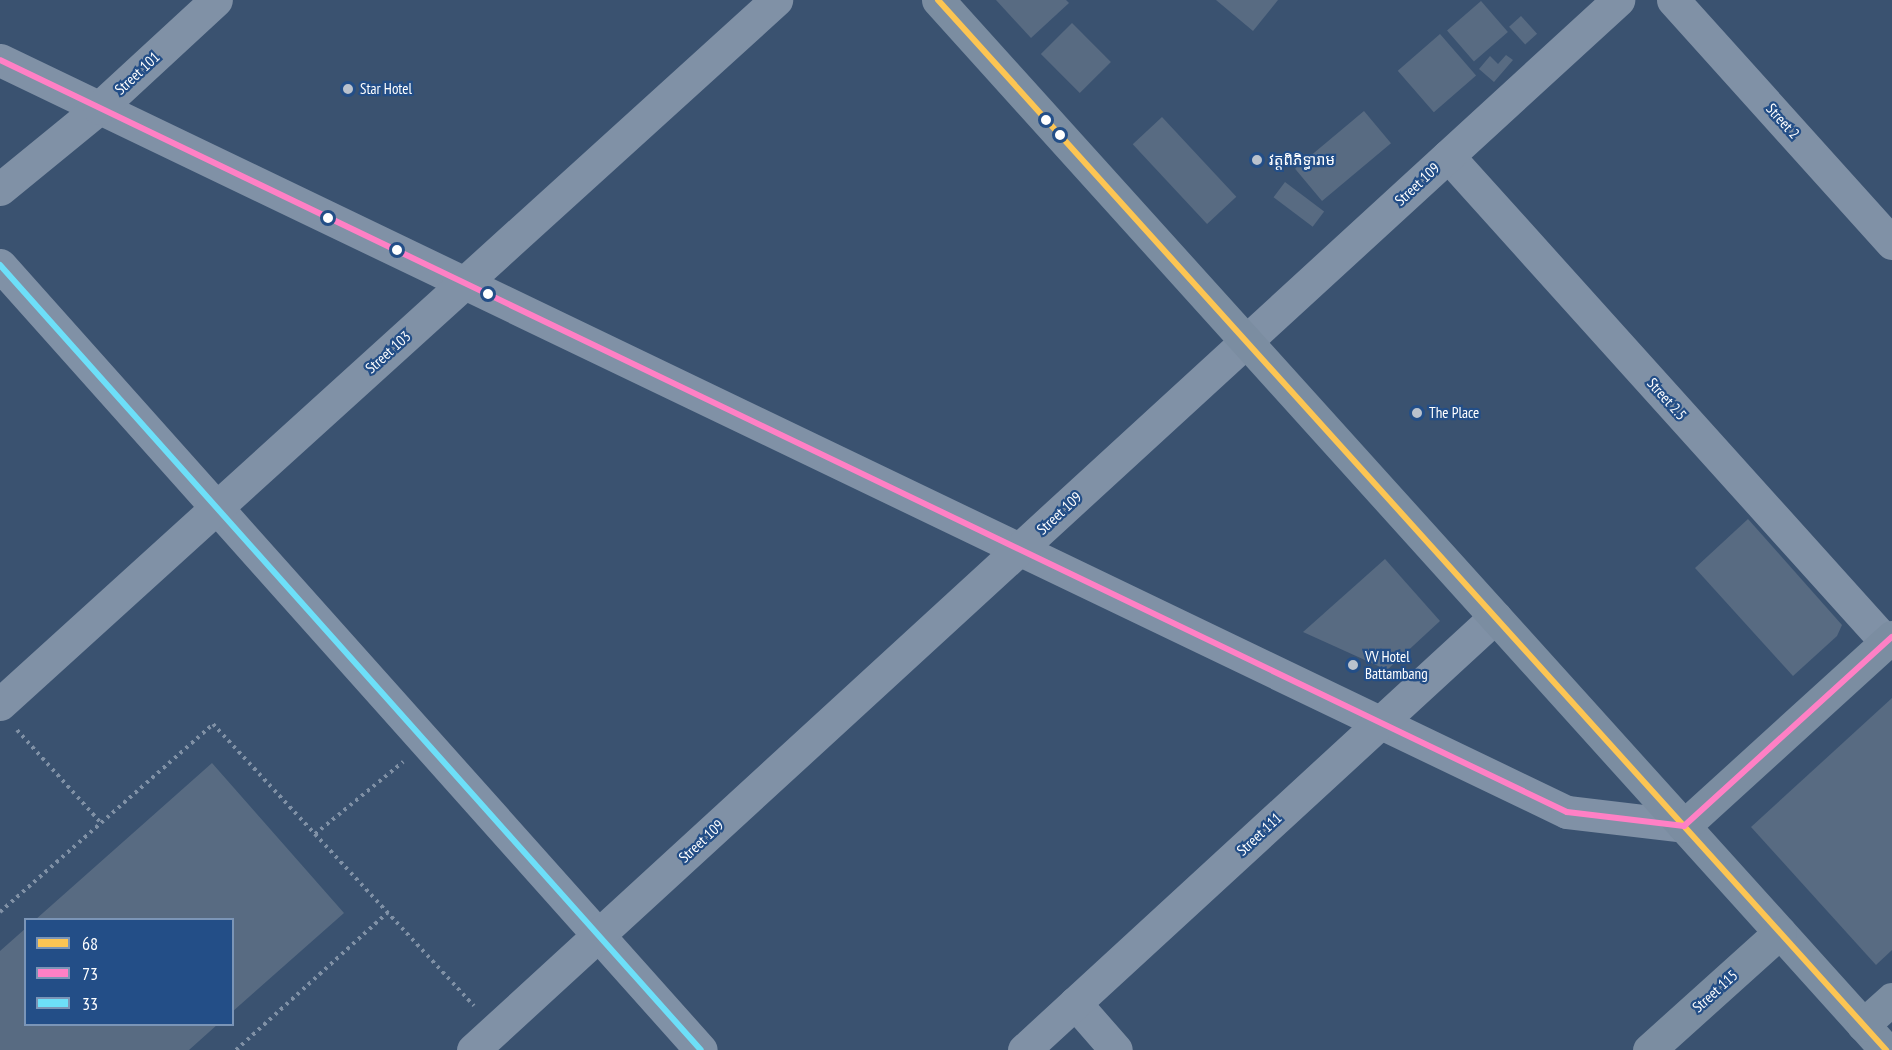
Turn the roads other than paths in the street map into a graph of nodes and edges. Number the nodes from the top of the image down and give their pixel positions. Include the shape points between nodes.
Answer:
1 (216, 0) edge
2 (776, 0) edge
3 (938, 0) edge
4 (1618, 0) edge
5 (1673, 0) edge
6 (0, 60) edge
7 (99, 108) junction
8 (1448, 156) junction
9 (0, 189) edge
10 (1892, 243) edge
11 (0, 265) edge
12 (465, 282) junction
13 (1246, 341) junction
14 (215, 509) junction
15 (1021, 548) junction
16 (1495, 617) junction
17 (1889, 640) edge
18 (8, 716) edge
19 (1382, 721) junction
20 (1684, 826) junction
21 (1780, 932) junction
22 (597, 936) junction
23 (1892, 999) edge
24 (1075, 1003) junction
25 (1863, 1038) edge
26 (484, 1040) edge
27 (701, 1050) edge
28 (1024, 1050) edge
29 (1116, 1050) edge
30 (1649, 1050) edge
31 (1886, 1050) edge

1 - 7 street, Street 101
2 - 12 street, Street 103
3 - 13 street
4 - 8 street, Street 109
5 - 10 street, Street 2
6 - 7 street
7 - 9 street, Street 101
7 - 12 street
8 - 13 street, Street 109
8 - 17 street, Street 2.5
11 - 14 street
12 - 14 street, Street 103
12 - 15 street
13 - 15 street, Street 109
13 - 16 street
14 - 18 street, Street 103
14 - 22 street
15 - 19 street
15 - 22 street, Street 109
16 - 19 street, Street 111
16 - 20 street
17 - 20 street
19 - 20 street via 1567,812
19 - 24 street, Street 111
20 - 21 street
21 - 25 street
21 - 30 street, Street 115
22 - 26 street, Street 109
22 - 27 street
23 - 25 street
24 - 28 street, Street 111
24 - 29 street
25 - 31 street

